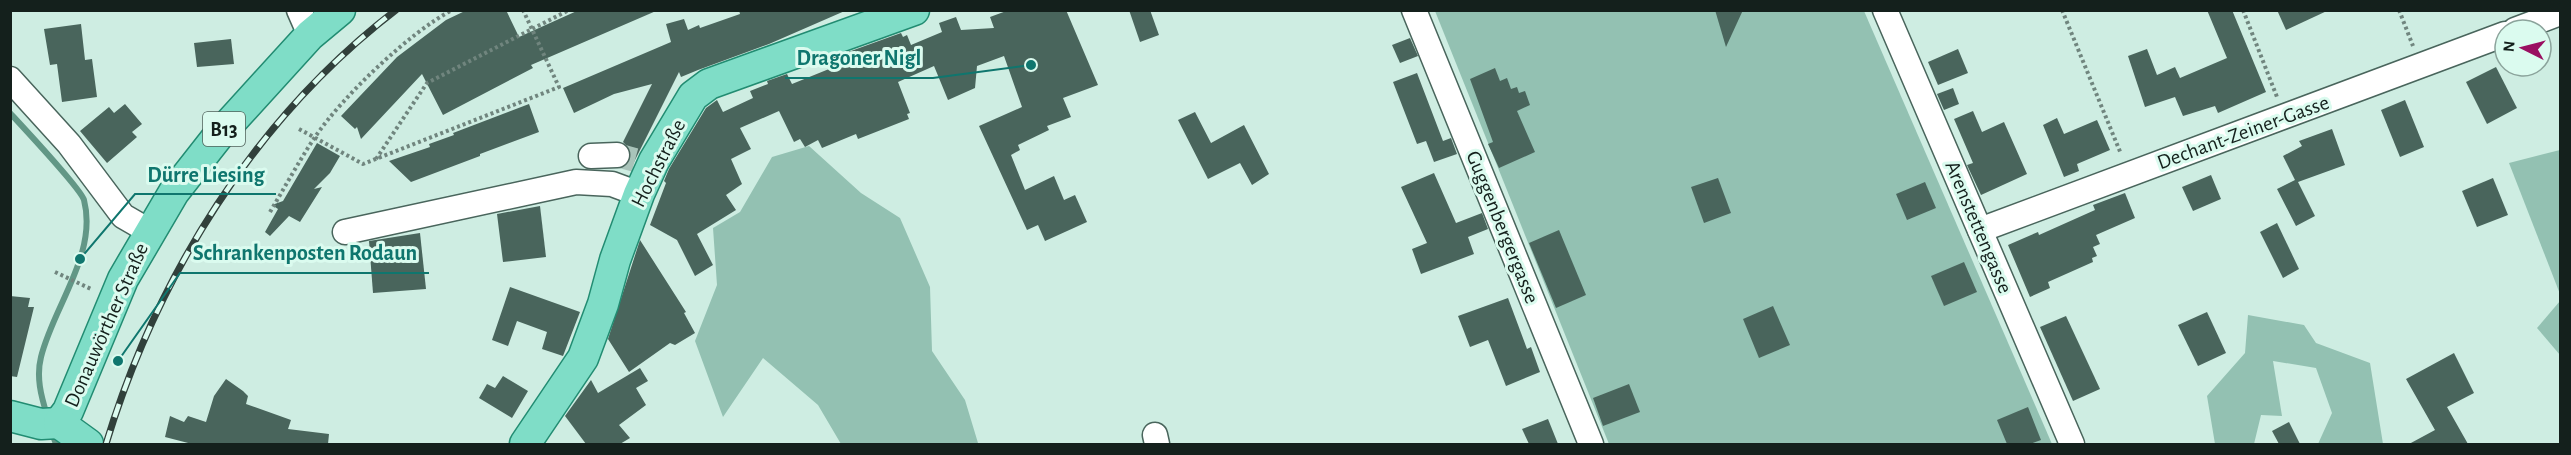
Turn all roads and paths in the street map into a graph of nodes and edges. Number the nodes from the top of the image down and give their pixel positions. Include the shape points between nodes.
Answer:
1 (452, 10) edge
2 (523, 10) edge
3 (569, 10) edge
4 (914, 10) edge
5 (1414, 10) edge
6 (1885, 10) edge
7 (2062, 10) edge
8 (2243, 10) edge
9 (2399, 10) edge
10 (334, 12) edge
11 (304, 23) edge
12 (531, 29) junction
13 (2493, 39) edge
14 (2420, 66) junction
15 (10, 79) edge
16 (2285, 117) junction
17 (300, 129) dead end
18 (315, 137) junction
19 (591, 156) dead end
20 (376, 159) junction
21 (635, 159) junction
22 (2130, 174) junction
23 (639, 194) junction
24 (270, 212) dead end
25 (1980, 230) junction
26 (149, 231) junction
27 (345, 232) dead end
28 (55, 272) dead end
29 (93, 290) dead end
30 (17, 418) edge
31 (59, 423) junction
32 (88, 444) edge
33 (525, 444) edge
34 (1591, 444) edge
35 (2072, 444) edge

1 - 18 path via 404,44 338,106
2 - 12 path
3 - 12 path
4 - 21 main road, Hochstraße via 709,84
5 - 34 street, Guggenbergergasse
6 - 25 street, Arenstettengasse
7 - 22 path
8 - 16 path
9 - 14 path
10 - 11 main road, Donauwörther Straße / B13
11 - 26 main road, Donauwörther Straße / B13 via 174,192
12 - 20 path via 427,83
12 - 20 path via 559,87
13 - 14 street, Dechant-Zeiner-Gasse
14 - 16 street, Dechant-Zeiner-Gasse
15 - 26 street via 69,144 123,216
16 - 22 street, Dechant-Zeiner-Gasse
17 - 18 path
18 - 20 path via 363,164
18 - 24 path
19 - 21 street
21 - 23 main road, Hochstraße
22 - 25 street, Dechant-Zeiner-Gasse
23 - 27 street via 612,184 576,182
23 - 33 main road, Hochstraße via 583,358
25 - 35 street, Arenstettengasse
26 - 31 main road, Donauwörther Straße / B13 via 123,279 68,411
28 - 29 path
30 - 31 main road via 41,424
31 - 32 main road

